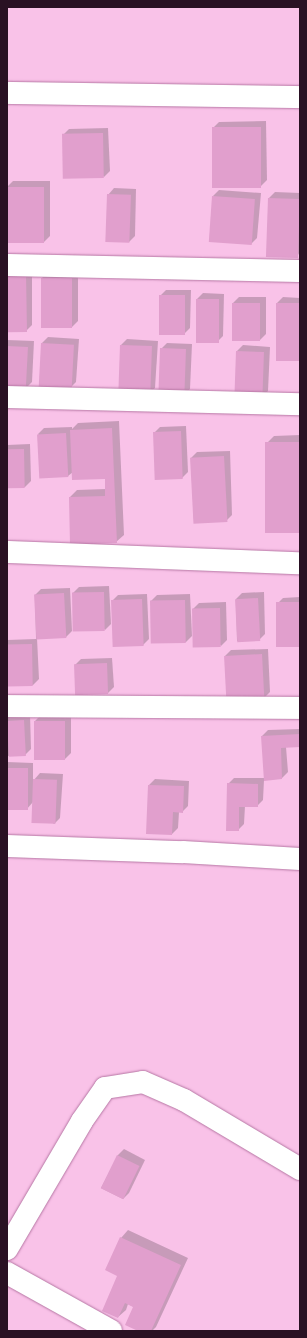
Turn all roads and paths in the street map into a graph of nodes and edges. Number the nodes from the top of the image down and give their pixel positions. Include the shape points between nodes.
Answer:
1 (7, 93) edge
2 (300, 97) edge
3 (7, 265) edge
4 (300, 271) edge
5 (7, 398) edge
6 (300, 404) edge
7 (7, 552) edge
8 (300, 563) edge
9 (7, 706) edge
10 (300, 708) edge
11 (7, 846) edge
12 (300, 859) edge
13 (300, 1169) edge
14 (7, 1249) edge
15 (7, 1273) edge
16 (111, 1331) edge

1 - 2 street
3 - 4 street
5 - 6 street
7 - 8 street
9 - 10 street
11 - 12 street
13 - 14 street via 184,1100 143,1082 105,1088 82,1121
15 - 16 street

